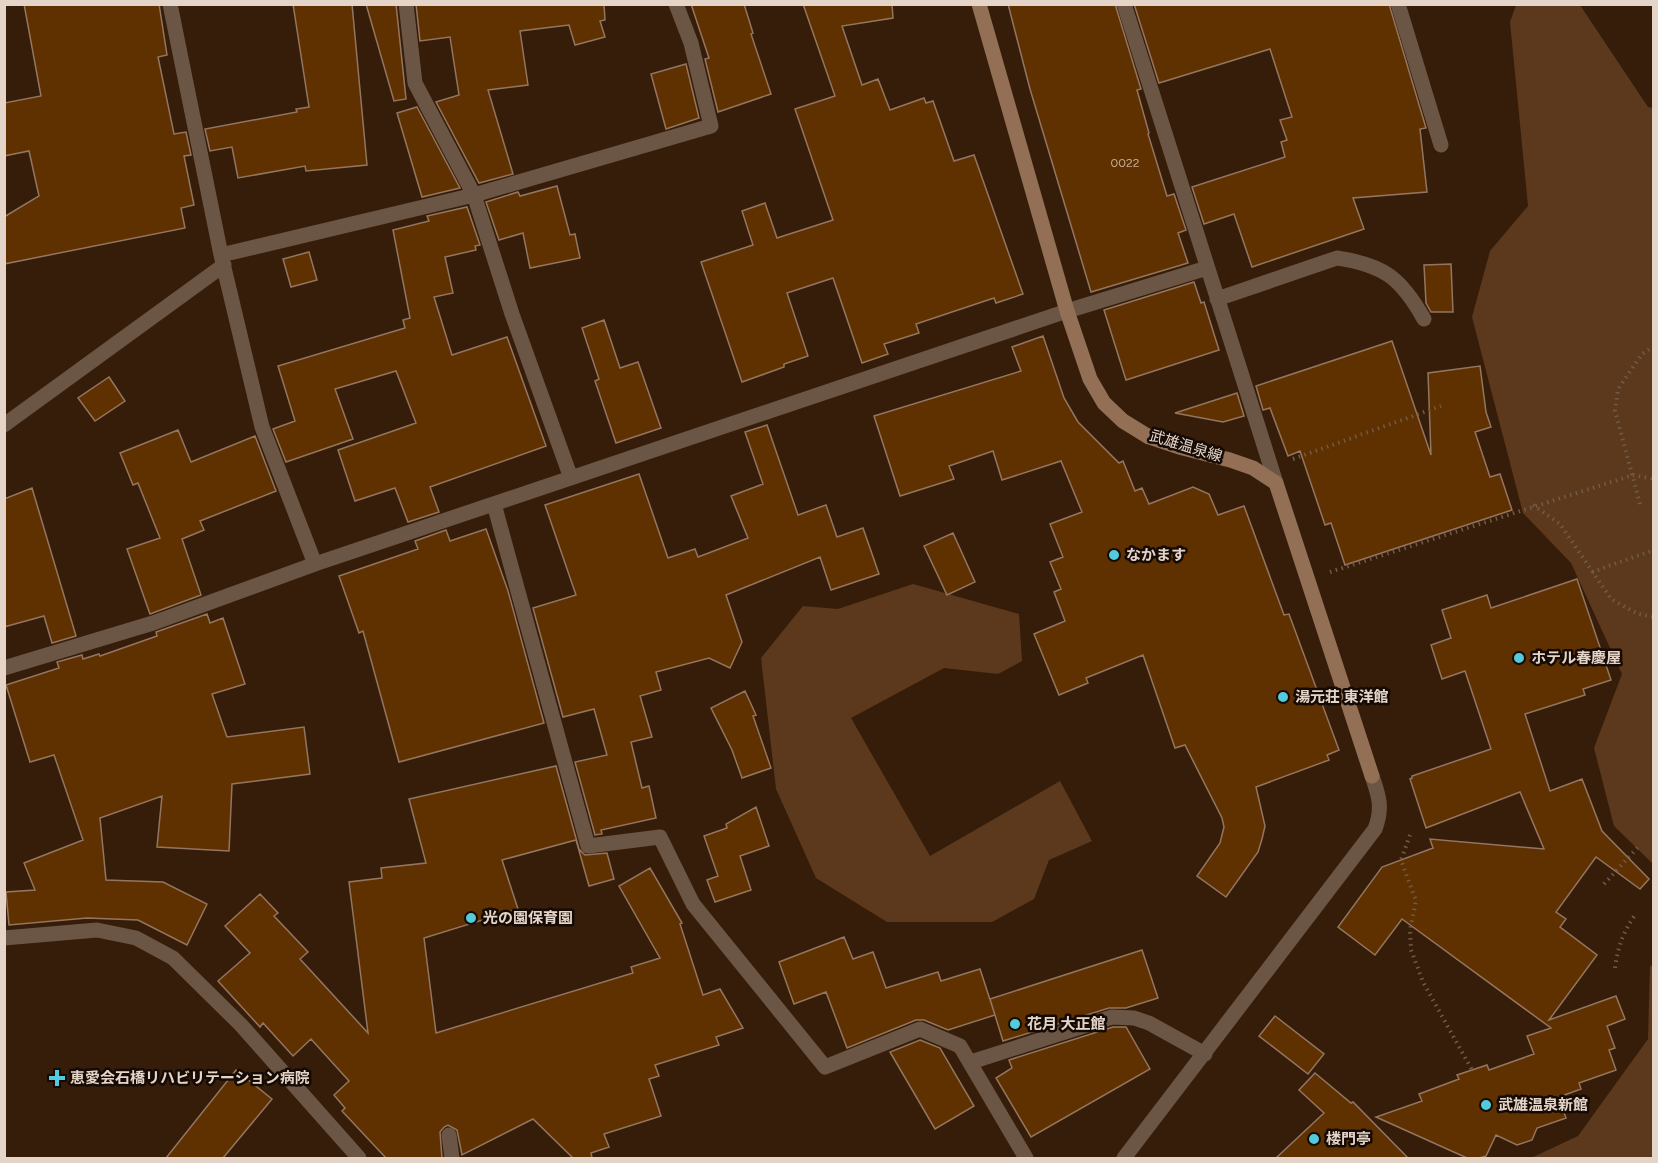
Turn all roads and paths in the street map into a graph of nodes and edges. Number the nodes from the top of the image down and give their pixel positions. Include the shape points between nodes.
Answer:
1 (170, 4) edge
2 (406, 4) edge
3 (676, 4) edge
4 (979, 4) edge
5 (1124, 4) edge
6 (1398, 4) edge
7 (1441, 145) dead end
8 (474, 195) junction
9 (223, 260) junction
10 (1207, 268) junction
11 (1217, 299) junction
12 (1067, 311) junction
13 (1424, 319) dead end
14 (1653, 346) edge
15 (1441, 406) dead end
16 (4, 425) edge
17 (1293, 459) dead end
18 (1633, 475) junction
19 (571, 478) junction
20 (1653, 479) edge
21 (1276, 483) junction
22 (494, 504) junction
23 (1640, 504) dead end
24 (1533, 505) junction
25 (1653, 550) edge
26 (315, 564) junction
27 (1330, 572) dead end
28 (1592, 572) junction
29 (1653, 617) edge
30 (4, 668) edge
31 (1372, 776) joint
32 (1410, 835) dead end
33 (1640, 845) dead end
34 (1604, 884) dead end
35 (1635, 915) dead end
36 (4, 938) edge
37 (1615, 968) dead end
38 (1205, 1054) junction
39 (971, 1062) junction
40 (1472, 1070) dead end
41 (449, 1135) dead end
42 (360, 1158) edge
43 (452, 1158) edge
44 (1026, 1158) edge
45 (1124, 1158) edge

1 - 9 street
2 - 8 street via 415,82
3 - 8 street via 691,44 711,126
4 - 12 main road, 武雄温泉線
5 - 10 street
6 - 7 street
8 - 9 street
8 - 19 street
9 - 16 street
9 - 26 street via 262,427
10 - 11 street
10 - 12 street
11 - 13 street via 1337,258 1357,261 1396,280 1410,294
11 - 21 street
12 - 19 street
12 - 21 main road, 武雄温泉線 via 1090,379 1104,403 1123,421 1149,437 1253,468
14 - 18 path via 1642,354 1618,389 1615,411
15 - 17 path
18 - 20 path
18 - 23 path
18 - 24 path
19 - 22 street
21 - 31 main road
22 - 26 street
22 - 39 street via 588,846 660,837 693,904 825,1066 920,1029 960,1046
24 - 27 path
24 - 28 path via 1560,524
25 - 28 path
26 - 30 street via 153,623
28 - 29 path via 1611,599 1638,614
31 - 38 street via 1379,796 1376,829
32 - 40 path via 1401,860 1416,901 1410,930 1411,950 1423,982
33 - 34 path
35 - 37 path via 1617,949
36 - 42 street via 97,930 136,938 173,958 241,1025
38 - 39 street via 1149,1023 1112,1017
38 - 45 street
39 - 44 street
41 - 43 street

